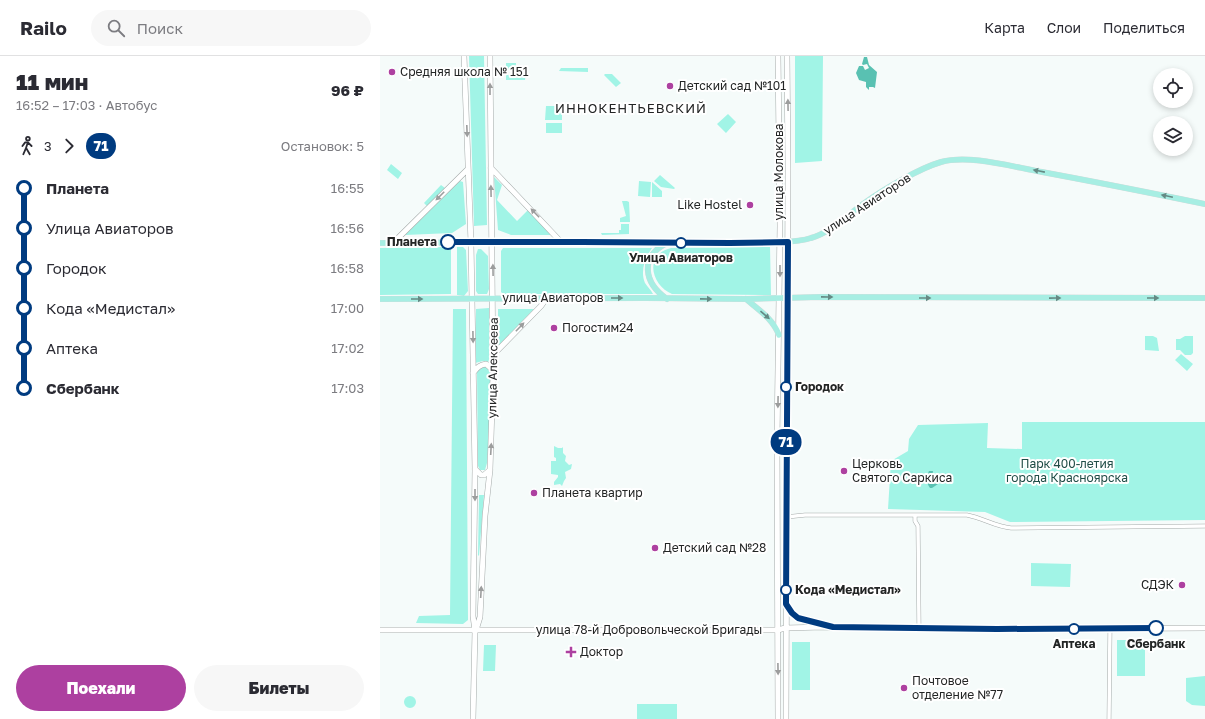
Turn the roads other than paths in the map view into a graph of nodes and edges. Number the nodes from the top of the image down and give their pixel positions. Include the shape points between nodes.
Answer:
1 (464, 56) edge
2 (490, 56) edge
3 (778, 56) edge
4 (787, 56) edge
5 (491, 168) junction
6 (468, 169) junction
7 (1205, 204) edge
8 (394, 242) junction
9 (492, 242) junction
10 (561, 242) junction
11 (780, 242) junction
12 (788, 242) junction
13 (380, 243) edge
14 (471, 243) junction
15 (667, 243) junction
16 (472, 298) junction
17 (494, 298) junction
18 (1205, 298) edge
19 (380, 299) edge
20 (546, 299) junction
21 (667, 299) junction
22 (780, 299) junction
23 (788, 299) junction
24 (746, 300) junction
25 (779, 335) junction
26 (493, 355) junction
27 (493, 370) junction
28 (473, 373) junction
29 (475, 469) junction
30 (490, 470) junction
31 (915, 515) junction
32 (786, 517) junction
33 (1205, 526) edge
34 (786, 604) junction
35 (833, 627) junction
36 (785, 628) junction
37 (919, 628) junction
38 (1110, 628) junction
39 (1205, 628) edge
40 (380, 630) edge
41 (778, 630) junction
42 (475, 631) junction
43 (473, 719) edge
44 (778, 719) edge
45 (786, 719) edge
46 (1109, 719) edge

1 -> 6 street, улица Алексеева
5 -> 2 street, улица Алексеева
3 - 11 street, улица Молокова
12 -> 4 street, улица Молокова
9 -> 5 street, улица Алексеева
10 -> 5 street
6 -> 8 street
6 - 14 street, улица Алексеева
7 -> 12 main road, улица Авиаторов via 962,159 941,162 927,168 867,201 830,229 811,238
8 - 13 main road, улица Авиаторов
8 - 14 main road, улица Авиаторов
9 - 10 main road, улица Авиаторов
9 - 14 main road, улица Авиаторов
17 -> 9 street, улица Алексеева
10 - 15 main road, улица Авиаторов
11 - 12 main road, улица Авиаторов
11 - 15 main road, улица Авиаторов
11 -> 22 street, улица Молокова
12 - 23 street, улица Молокова
14 - 16 street, улица Алексеева
15 - 21 main road via 652,256 648,269 654,288
16 - 17 main road, улица Авиаторов
19 -> 16 main road, улица Авиаторов
16 -> 28 street, улица Алексеева
17 - 20 main road, улица Авиаторов
17 - 26 street, улица Алексеева
23 -> 18 main road, улица Авиаторов
20 -> 21 main road, улица Авиаторов
26 -> 20 street
21 -> 24 main road, улица Авиаторов
22 - 23 main road, улица Авиаторов
22 - 24 main road, улица Авиаторов
22 - 25 street, улица Молокова
23 - 32 street, улица Молокова
24 -> 25 main road via 776,326
25 -> 41 street, улица Молокова
26 - 27 street, улица Алексеева
27 - 28 street via 483,364
30 -> 27 street, улица Алексеева
28 - 29 street, улица Алексеева
29 - 30 street via 481,475
29 -> 42 street, улица Алексеева
42 -> 30 street, улица Алексеева via 480,617
31 - 32 street
31 - 33 street via 967,515 1011,528
31 - 37 street via 918,526
32 - 34 street, улица Молокова
34 - 35 street via 798,618
34 - 36 street, улица Молокова
35 - 36 street, улица 78-й Добровольческой Бригады
35 - 37 street, улица 78-й Добровольческой Бригады
36 - 41 street, улица 78-й Добровольческой Бригады
36 - 45 street, улица Молокова
37 - 38 street, улица 78-й Добровольческой Бригады
38 - 39 street, улица 78-й Добровольческой Бригады
38 - 46 street
40 - 42 street, улица 78-й Добровольческой Бригады
41 - 42 street, улица 78-й Добровольческой Бригады
41 -> 44 street, улица Молокова
42 - 43 street, улица Алексеева

